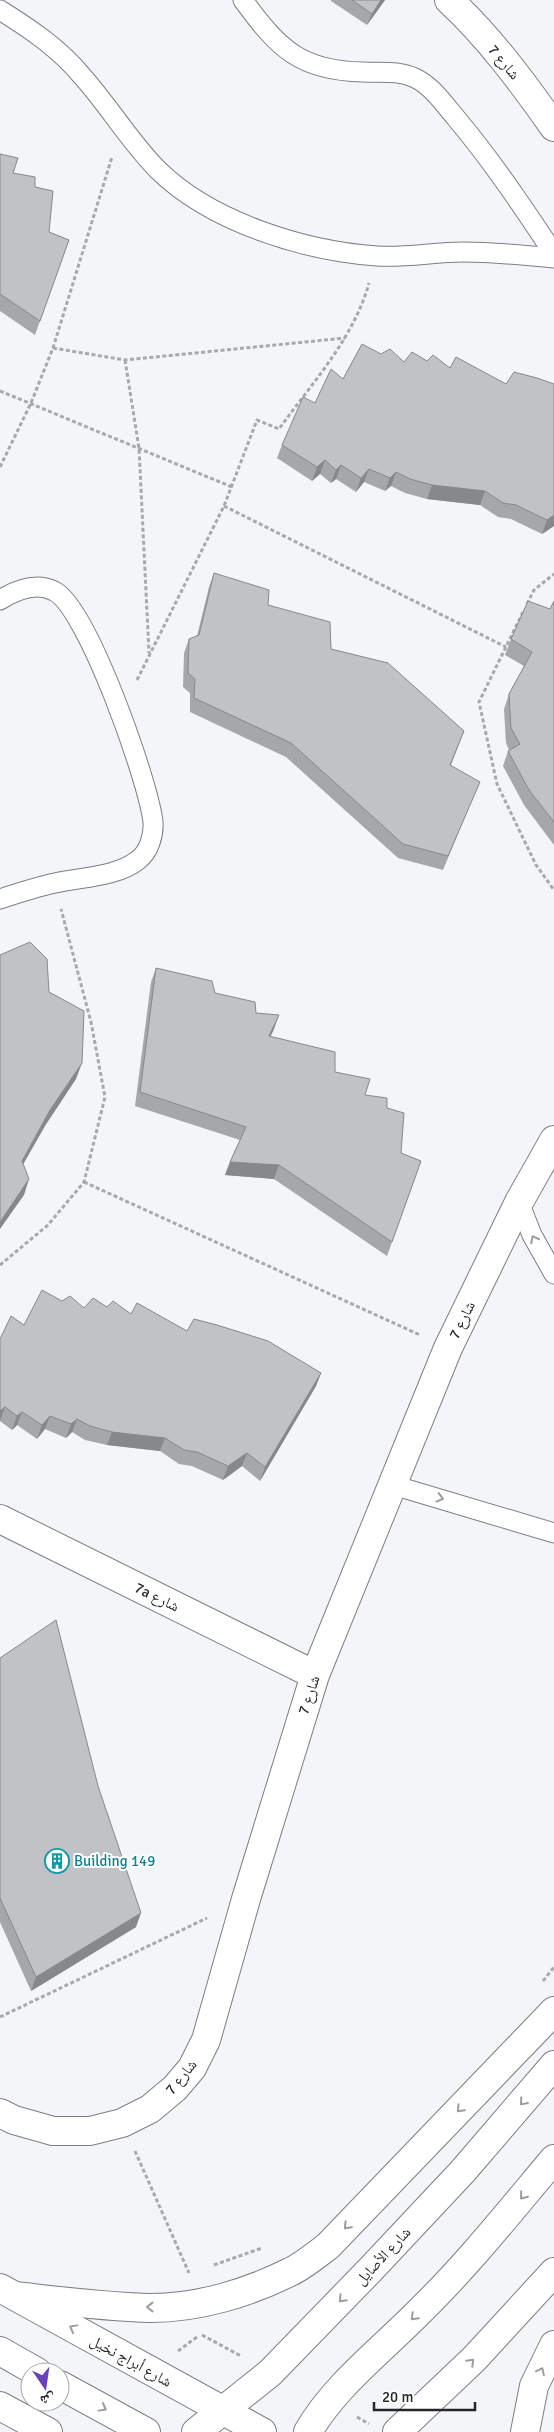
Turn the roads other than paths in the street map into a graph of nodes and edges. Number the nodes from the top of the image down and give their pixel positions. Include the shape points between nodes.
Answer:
1 (243, 0) edge
2 (449, 0) edge
3 (0, 10) edge
4 (554, 127) edge
5 (554, 254) edge
6 (554, 258) edge
7 (0, 600) edge
8 (0, 899) edge
9 (553, 1143) edge
10 (519, 1202) junction
11 (554, 1274) edge
12 (393, 1485) junction
13 (0, 1519) edge
14 (552, 1529) edge
15 (315, 1675) junction
16 (554, 2011) edge
17 (554, 2065) edge
18 (0, 2113) edge
19 (554, 2159) edge
20 (554, 2272) edge
21 (7, 2292) edge
22 (554, 2346) edge
23 (0, 2351) edge
24 (20, 2362) edge
25 (70, 2390) edge
26 (0, 2406) edge
27 (226, 2422) edge
28 (48, 2432) edge
29 (146, 2432) edge
30 (196, 2432) edge
31 (262, 2432) edge
32 (308, 2432) edge
33 (398, 2432) edge
34 (525, 2432) edge

1 - 5 lane via 281,46 307,62 336,72 392,71 416,78 436,95 473,139 517,197
2 - 4 street, شارع 7 via 526,88
3 - 6 lane via 32,30 81,75 159,171 205,206 258,230 316,247 376,256 462,252
7 - 8 lane via 32,587 54,591 71,606 121,713 153,823 151,843 139,859 122,869 54,883
9 - 10 street, شارع 7
11 -> 10 lane via 532,1235
10 - 12 street, شارع 7 via 448,1348
12 -> 14 lane
12 - 15 street, شارع 7
13 - 15 street, 7a شارع
15 - 18 street, شارع 7 via 206,2040 192,2068 150,2109 122,2123 90,2131 53,2131
16 -> 21 street via 328,2246 292,2272 245,2292 153,2308 101,2305
17 -> 27 street, شارع الأصايل via 463,2171
19 -> 32 street via 504,2220 423,2308 328,2402
33 -> 20 street via 474,2359
27 -> 21 street, شارع أبراج نخيل
34 -> 22 street via 534,2386
23 - 24 street
25 -> 29 street
26 - 28 street
27 - 30 street, شارع الأصايل
27 - 31 street, شارع أبراج نخيل

